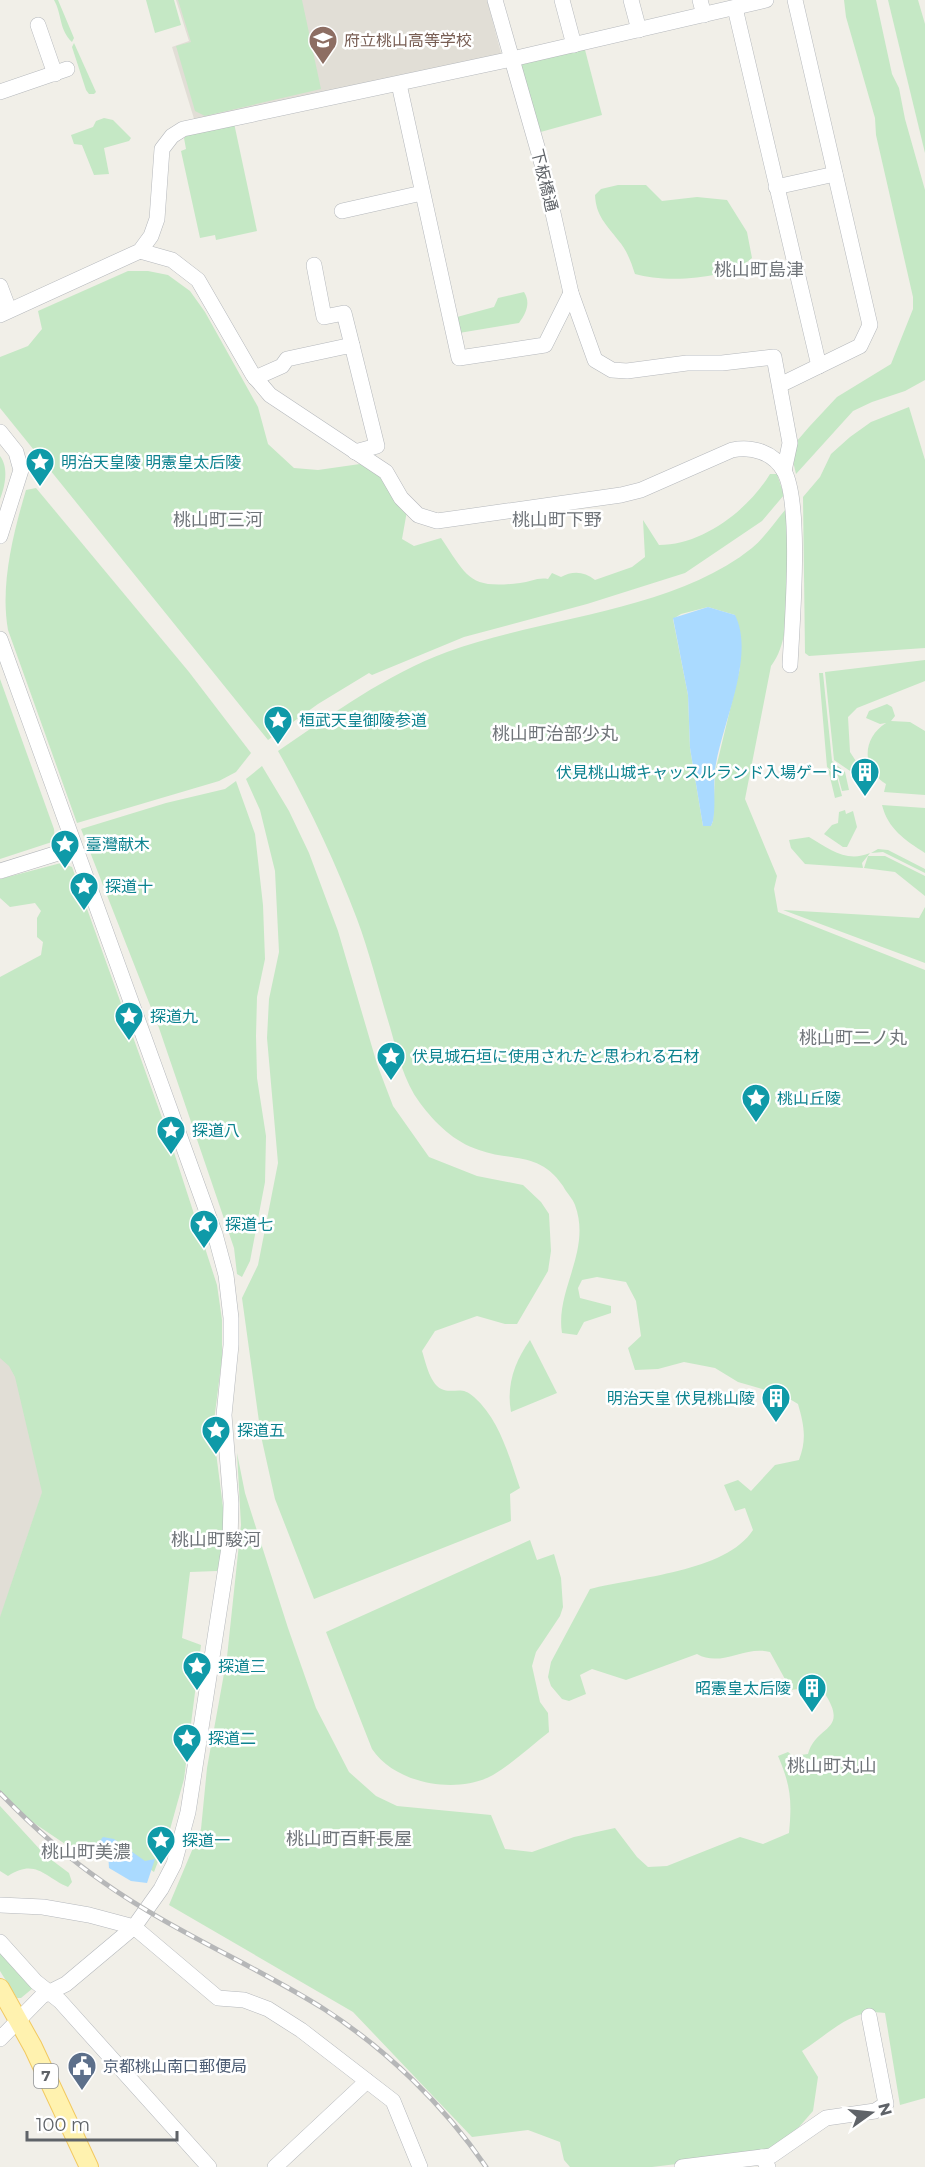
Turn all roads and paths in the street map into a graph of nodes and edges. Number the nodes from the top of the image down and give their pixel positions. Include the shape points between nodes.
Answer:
1 (495, 0) edge
2 (562, 0) edge
3 (631, 0) edge
4 (766, 0) edge
5 (795, 0) edge
6 (702, 7) edge
7 (735, 8) junction
8 (38, 25) dead end
9 (639, 30) junction
10 (574, 45) junction
11 (512, 59) junction
12 (399, 84) junction
13 (0, 92) edge
14 (835, 174) junction
15 (776, 187) junction
16 (423, 193) junction
17 (342, 211) dead end
18 (140, 251) junction
19 (314, 265) dead end
20 (0, 286) edge
21 (571, 293) junction
22 (5, 313) edge
23 (352, 345) junction
24 (819, 366) junction
25 (255, 378) junction
26 (780, 385) junction
27 (0, 432) edge
28 (355, 452) junction
29 (784, 471) junction
30 (0, 536) edge
31 (0, 639) edge
32 (790, 665) dead end
33 (74, 848) junction
34 (0, 870) edge
35 (0, 1905) edge
36 (134, 1927) junction
37 (0, 1942) edge
38 (0, 1988) edge
39 (49, 1993) junction
40 (869, 2016) dead end
41 (18, 2019) junction
42 (0, 2039) edge
43 (367, 2082) junction
44 (765, 2162) edge
45 (89, 2167) edge
46 (209, 2167) edge
47 (275, 2167) edge
48 (420, 2167) edge
49 (682, 2167) edge

1 - 11 street, 下板橋通
2 - 10 street
3 - 9 street
4 - 7 street
5 - 14 street
6 - 7 street
6 - 9 street
7 - 15 street
8 - 13 street via 61,72
9 - 10 street
10 - 11 street
11 - 12 street
11 - 21 street, 下板橋通 via 542,164
12 - 16 street
12 - 18 street via 176,132 160,154 157,219
14 - 15 street
14 - 24 street via 870,325 860,346
15 - 24 street
16 - 17 street
16 - 21 street via 459,358 545,345
18 - 22 street
18 - 25 street via 172,260 198,280
19 - 23 street via 324,317 344,313
20 - 22 street
21 - 26 street, 下板橋通 via 595,360 612,370 774,357
23 - 25 street via 287,359 282,366
23 - 28 street via 376,446
24 - 26 street
25 - 28 street via 270,394
26 - 29 street via 790,443
27 - 30 street via 14,448 21,473
28 - 29 street via 386,472 401,498 418,515 437,521 621,495 740,448 762,451
29 - 32 street via 793,519
31 - 33 street
33 - 34 street
33 - 36 street via 215,1234 226,1275 231,1318 224,1415 230,1541 190,1802 174,1864
35 - 36 street via 54,1909
36 - 39 street via 66,1984
36 - 43 street via 218,1998 244,2000 268,2009
37 - 39 street
38 - 41 main road, 7
39 - 41 street
39 - 46 street
40 - 44 street via 886,2104 869,2112 826,2118
41 - 42 street
41 - 45 main road, 7
43 - 47 street
43 - 48 street via 393,2102
44 - 49 street

